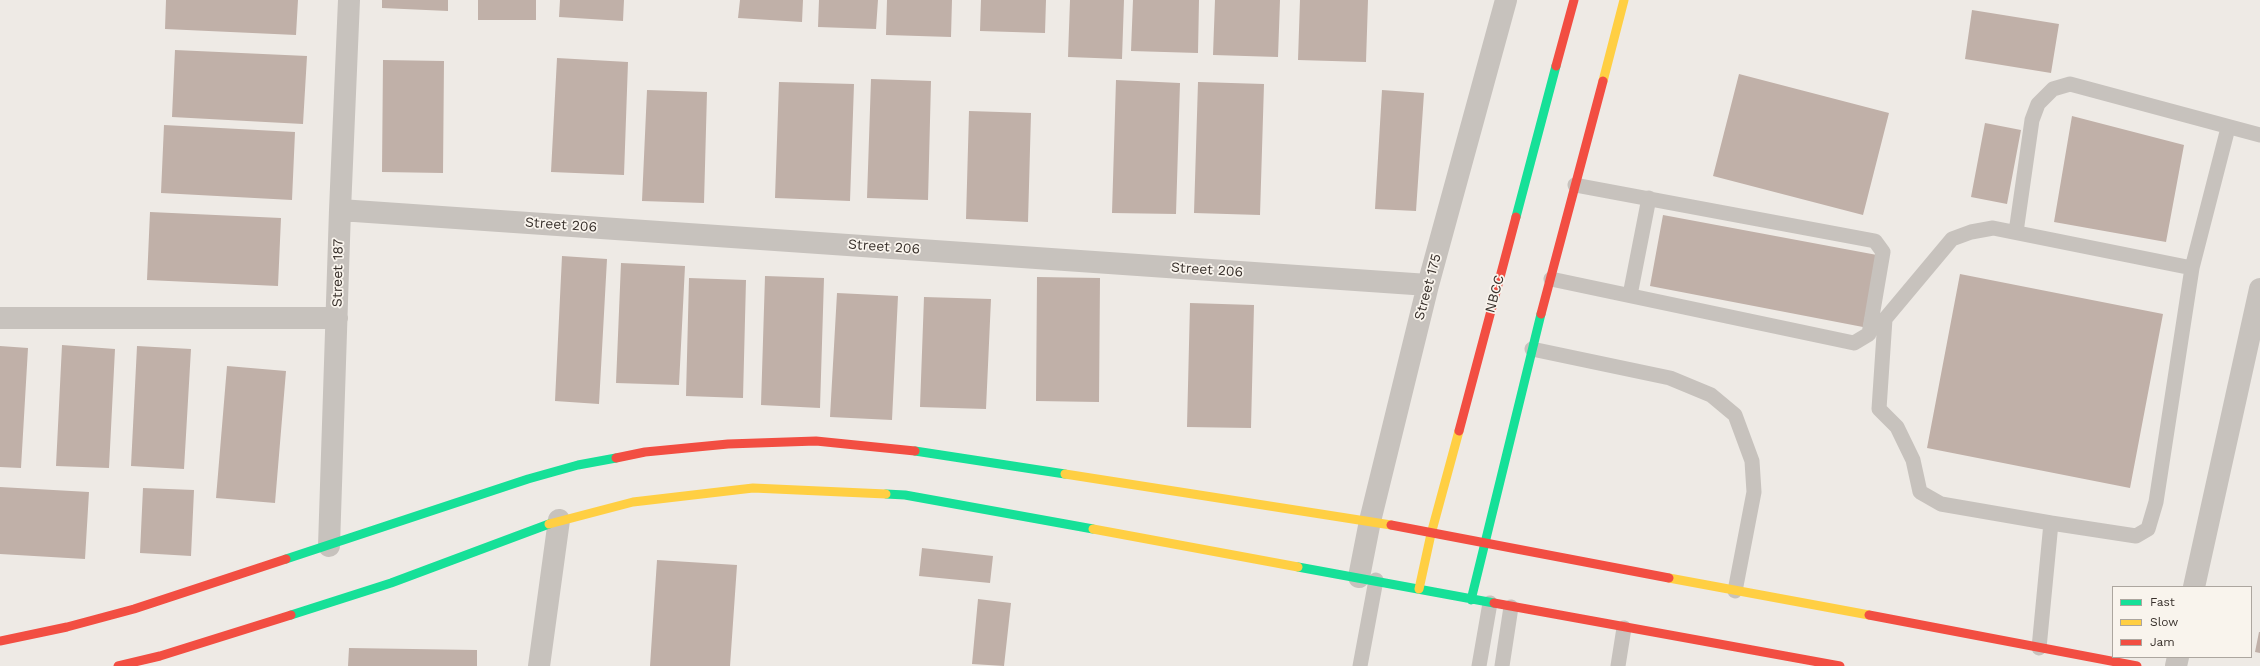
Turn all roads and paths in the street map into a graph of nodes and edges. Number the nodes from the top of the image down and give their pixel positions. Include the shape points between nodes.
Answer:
1 (349, 0) edge
2 (1506, 0) edge
3 (1574, 0) edge
4 (1624, 0) edge
5 (2228, 128) junction
6 (2260, 135) edge
7 (1575, 185) junction
8 (1649, 198) junction
9 (340, 210) junction
10 (2016, 232) junction
11 (2192, 268) junction
12 (1551, 279) junction
13 (1428, 285) junction
14 (2260, 289) edge
15 (1630, 295) junction
16 (0, 318) edge
17 (337, 318) junction
18 (1532, 349) junction
19 (559, 520) junction
20 (1370, 521) junction
21 (2051, 523) junction
22 (1431, 534) junction
23 (1483, 544) junction
24 (329, 546) junction
25 (1367, 578) junction
26 (2194, 586) edge
27 (1419, 589) junction
28 (1735, 591) junction
29 (1471, 600) junction
30 (1490, 603) junction
31 (1511, 607) junction
32 (1624, 628) junction
33 (0, 641) edge
34 (2039, 648) junction
35 (1777, 660) edge
36 (118, 666) edge
37 (539, 666) edge
38 (1360, 666) edge
39 (1479, 666) edge
40 (1502, 666) edge
41 (1618, 666) edge
42 (1840, 666) edge
43 (2137, 666) edge

1 - 9 street, Street 187
2 - 13 street, Street 175
3 - 22 street, NBCC
4 - 7 street
5 - 6 lane
5 - 10 lane via 2070,84 2053,89 2038,104 2032,120
5 - 11 lane
7 - 8 lane
7 - 12 street
8 - 15 lane
8 - 15 lane via 1875,241 1883,252 1869,334 1854,342
9 - 13 street, Street 206
9 - 17 street, Street 187
10 - 11 lane
10 - 21 lane via 1993,228 1952,239 1885,319 1879,409 1898,427 1913,460 1920,492 1942,504
11 - 21 lane via 2156,502 2148,528 2136,536
12 - 15 lane
12 - 18 street
13 - 20 street, Street 175
14 - 26 street
16 - 17 street
17 - 24 street, Street 187
18 - 23 street
18 - 28 lane via 1670,378 1711,395 1735,414 1752,461 1754,492
19 - 25 street via 633,502 753,488 843,490 905,495
19 - 36 street via 391,583 160,656
19 - 37 street
20 - 22 street
20 - 24 street via 931,452 816,441 728,444 652,451 578,465 528,479
20 - 25 street, Street 175
21 - 34 lane
22 - 23 street
22 - 27 street, NBCC
23 - 28 street
23 - 29 street
24 - 33 street via 134,609
25 - 27 street
25 - 38 lane
27 - 29 street
28 - 34 street
29 - 30 street
30 - 31 street
30 - 39 lane
31 - 32 street
31 - 40 lane
32 - 35 street
32 - 41 lane
34 - 43 street
35 - 42 street

